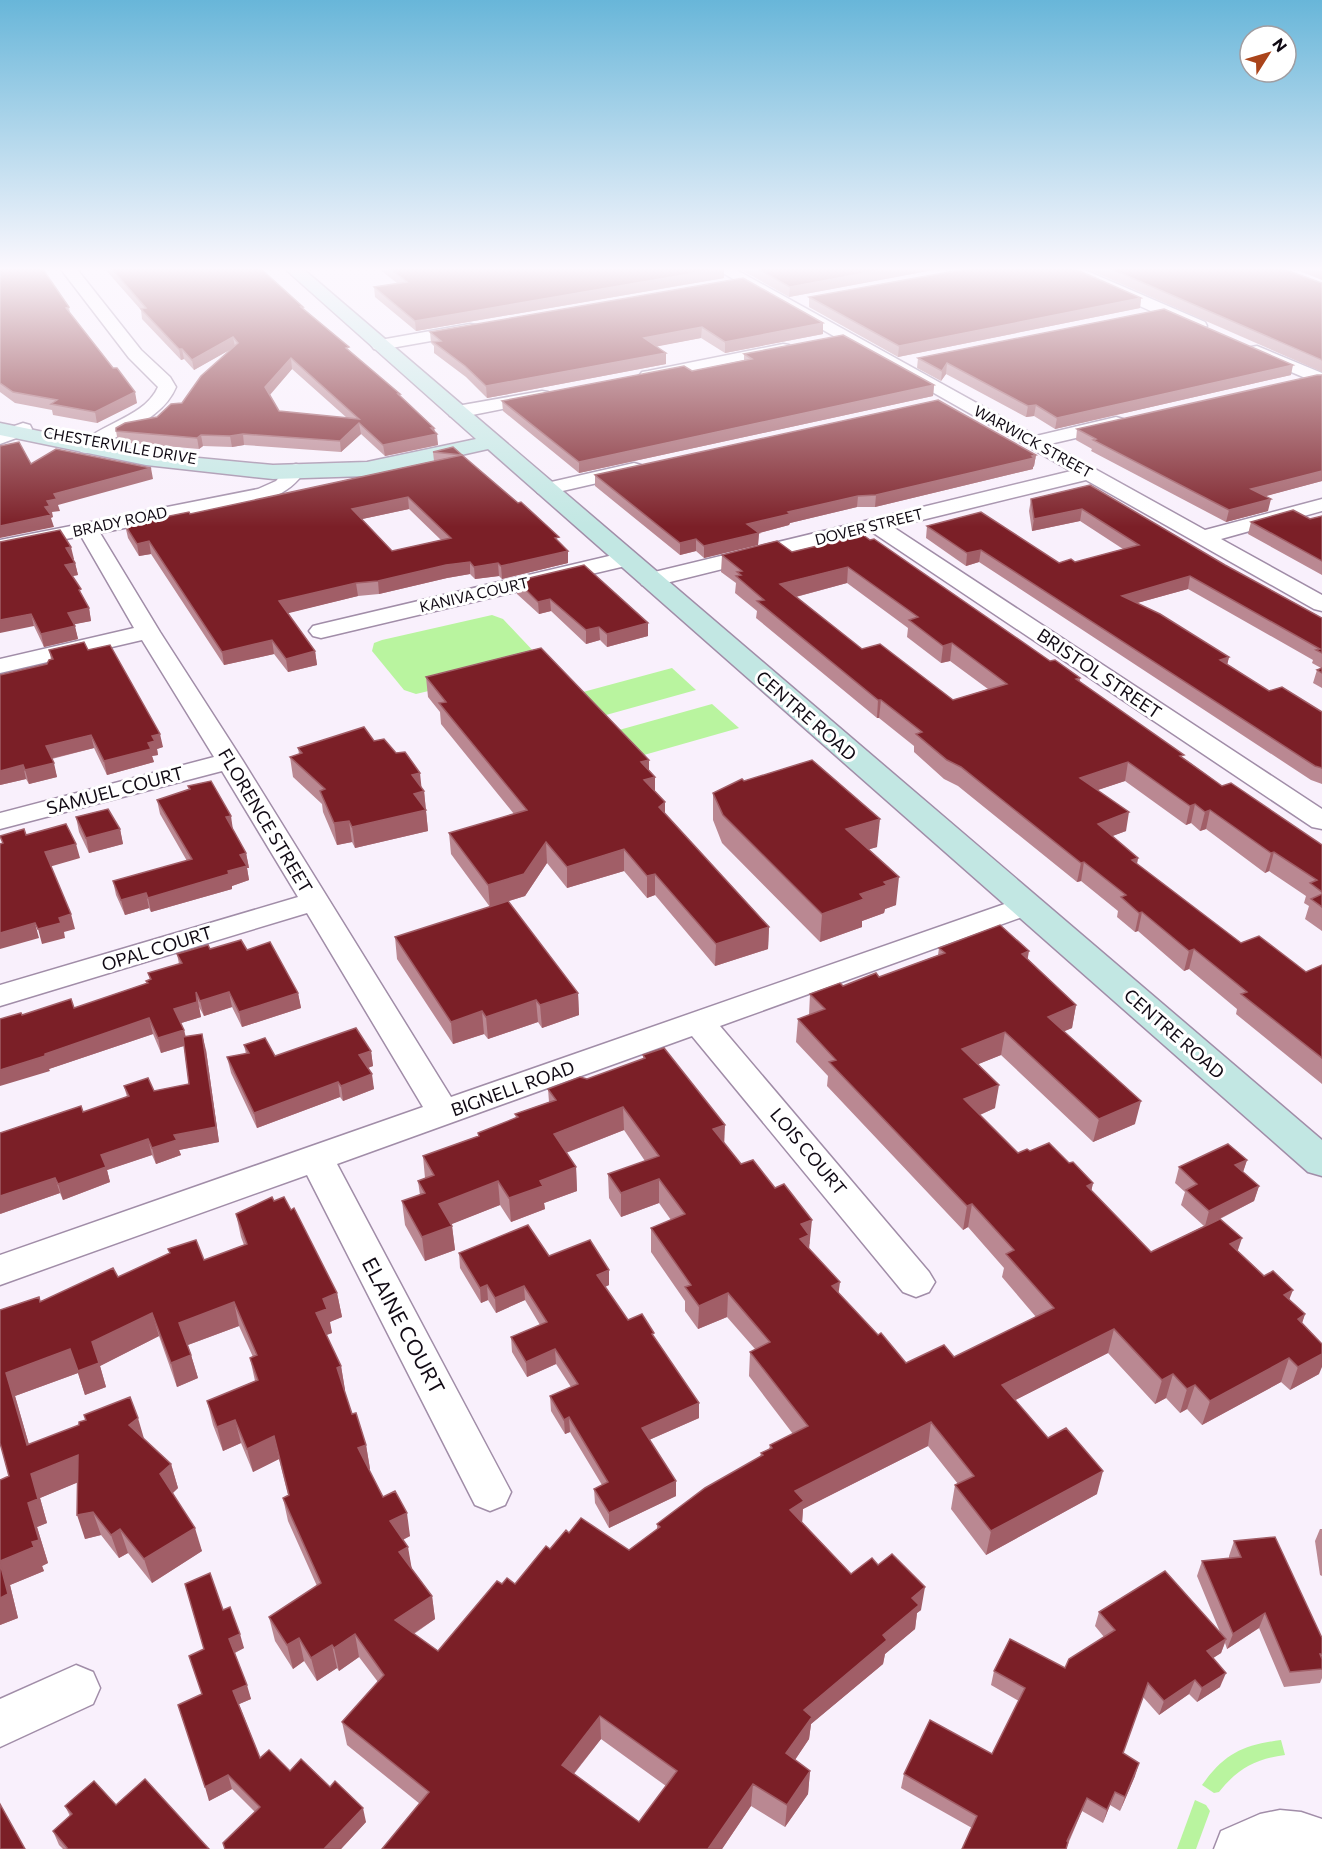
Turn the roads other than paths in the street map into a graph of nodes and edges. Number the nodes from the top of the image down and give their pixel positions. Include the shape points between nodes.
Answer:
1 (135, 354) edge
2 (391, 354) edge
3 (755, 354) edge
4 (876, 354) edge
5 (1264, 354) edge
6 (920, 360) edge
7 (895, 365) junction
8 (633, 378) edge
9 (1319, 378) edge
10 (1292, 383) edge
11 (562, 392) edge
12 (957, 399) junction
13 (931, 405) edge
14 (457, 412) junction
15 (1128, 420) edge
16 (6, 431) edge
17 (491, 442) junction
18 (1034, 442) junction
19 (93, 445) junction
20 (650, 466) edge
21 (282, 469) junction
22 (1089, 473) junction
23 (545, 489) junction
24 (1322, 505) edge
25 (877, 526) junction
26 (87, 528) junction
27 (1203, 537) junction
28 (0, 546) edge
29 (626, 559) junction
30 (650, 580) junction
31 (1322, 604) edge
32 (321, 631) dead end
33 (148, 632) junction
34 (0, 666) edge
35 (230, 761) junction
36 (0, 821) edge
37 (1322, 822) edge
38 (314, 902) junction
39 (1026, 906) junction
40 (0, 996) edge
41 (699, 1023) junction
42 (444, 1113) junction
43 (317, 1159) junction
44 (1322, 1162) edge
45 (0, 1270) edge
46 (916, 1282) dead end
47 (490, 1492) dead end
48 (76, 1688) dead end
49 (0, 1723) edge
50 (1322, 1845) edge
51 (1239, 1849) edge

1 - 19 street via 167,387 160,399
2 - 14 main road, CENTRE ROAD
3 - 8 street
4 - 7 street, WARWICK STREET
5 - 9 street
6 - 7 street
7 - 12 street, WARWICK STREET
9 - 10 street
11 - 14 street
12 - 13 street
12 - 18 street, WARWICK STREET
14 - 17 main road, CENTRE ROAD
15 - 18 street
16 - 19 main road, CHESTERVILLE DRIVE
17 - 21 main road via 367,469
17 - 23 main road, CENTRE ROAD
18 - 22 street, WARWICK STREET
19 - 21 main road, CHESTERVILLE DRIVE via 165,462
20 - 23 street
21 - 26 street, BRADY ROAD via 283,485 264,494
22 - 25 street, DOVER STREET
22 - 27 street, WARWICK STREET
23 - 29 main road, CENTRE ROAD
24 - 27 street
25 - 30 street, DOVER STREET
25 - 37 street, BRISTOL STREET
26 - 28 street, BRADY ROAD
26 - 33 street, FLORENCE STREET
27 - 31 street, WARWICK STREET
29 - 30 main road, CENTRE ROAD
29 - 32 street, KANIVA COURT
30 - 39 main road, CENTRE ROAD
33 - 34 street
33 - 35 street, FLORENCE STREET
35 - 36 street, SAMUEL COURT
35 - 38 street, FLORENCE STREET
38 - 40 street, OPAL COURT
38 - 42 street, FLORENCE STREET
39 - 41 street, BIGNELL ROAD
39 - 44 main road, CENTRE ROAD
41 - 42 street, BIGNELL ROAD
41 - 46 street, LOIS COURT
42 - 43 street, BIGNELL ROAD
43 - 45 street, BIGNELL ROAD
43 - 47 street, ELAINE COURT
48 - 49 street
50 - 51 street via 1283,1834

